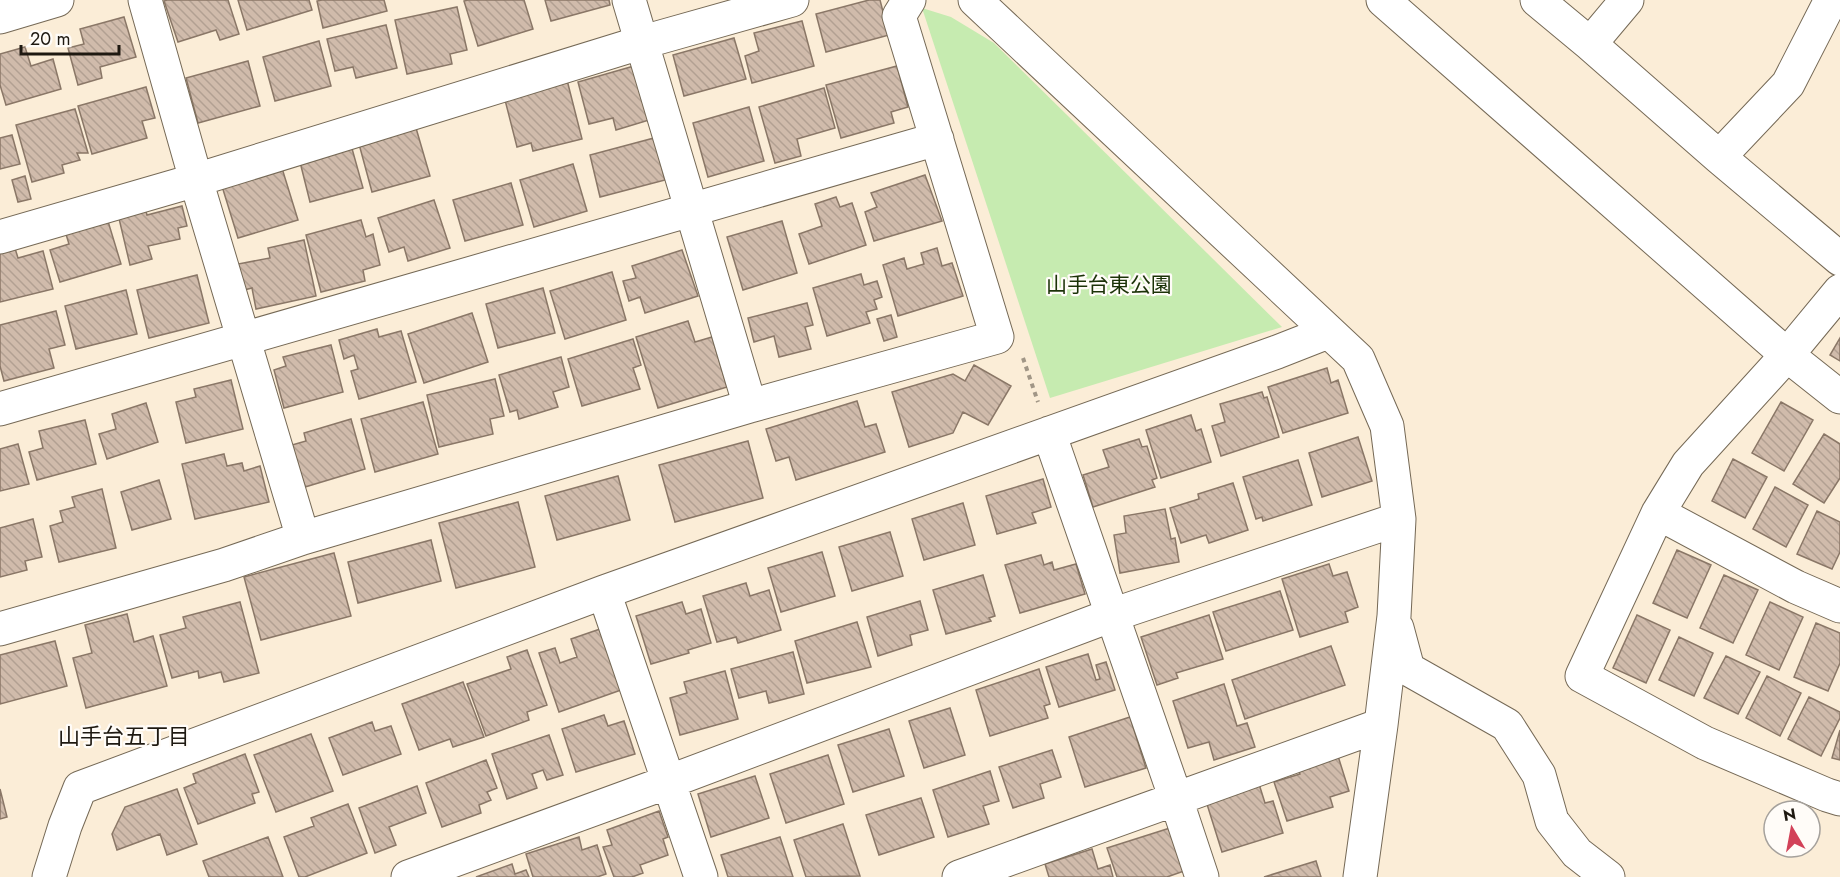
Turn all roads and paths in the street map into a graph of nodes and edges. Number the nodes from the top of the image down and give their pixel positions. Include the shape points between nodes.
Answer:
1 (57, 0) edge
2 (145, 0) edge
3 (629, 0) edge
4 (792, 0) edge
5 (909, 0) edge
6 (975, 0) edge
7 (1537, 0) edge
8 (1627, 0) edge
9 (1831, 0) edge
10 (1392, 3) edge
11 (0, 17) edge
12 (642, 42) junction
13 (1590, 44) junction
14 (937, 140) junction
15 (1719, 157) junction
16 (196, 180) junction
17 (692, 210) junction
18 (0, 237) edge
19 (1840, 259) edge
20 (1840, 291) edge
21 (1329, 332) junction
22 (997, 337) junction
23 (243, 338) junction
24 (1787, 355) junction
25 (1840, 397) edge
26 (750, 406) junction
27 (0, 409) edge
28 (1049, 434) junction
29 (1658, 513) junction
30 (1399, 519) junction
31 (303, 538) junction
32 (604, 592) junction
33 (1840, 606) edge
34 (1112, 615) junction
35 (1394, 616) junction
36 (0, 629) edge
37 (1381, 725) junction
38 (668, 782) junction
39 (1176, 799) junction
40 (1840, 799) edge
41 (57, 875) edge
42 (408, 877) edge
43 (701, 877) edge
44 (959, 877) edge
45 (1202, 877) edge
46 (1360, 877) edge
47 (1608, 877) edge

1 - 11 street
2 - 16 street
3 - 12 street
4 - 12 street
5 - 14 street via 899,16
6 - 21 street
7 - 13 street
8 - 13 street
9 - 15 street via 1788,84
10 - 24 street
12 - 16 street
12 - 17 street
13 - 15 street
14 - 17 street
14 - 22 street
15 - 19 street
16 - 18 street
16 - 23 street
17 - 23 street
17 - 26 street
20 - 24 street
21 - 28 street
21 - 30 street via 1358,359 1387,426
22 - 26 street
22 - 28 path via 1018,345
23 - 27 street
23 - 31 street
24 - 25 street
24 - 29 street via 1688,464
26 - 31 street
28 - 32 street
28 - 34 street
29 - 33 street via 1796,587
29 - 40 street via 1582,676 1705,743
30 - 34 street
30 - 35 street
31 - 36 street via 224,565
32 - 38 street
32 - 41 street via 80,788 65,826
34 - 38 street
34 - 39 street
35 - 37 street
35 - 47 street via 1408,669 1507,725 1539,775 1552,821 1576,853
37 - 39 street
37 - 46 street
38 - 42 street
38 - 43 street
39 - 44 street
39 - 45 street

